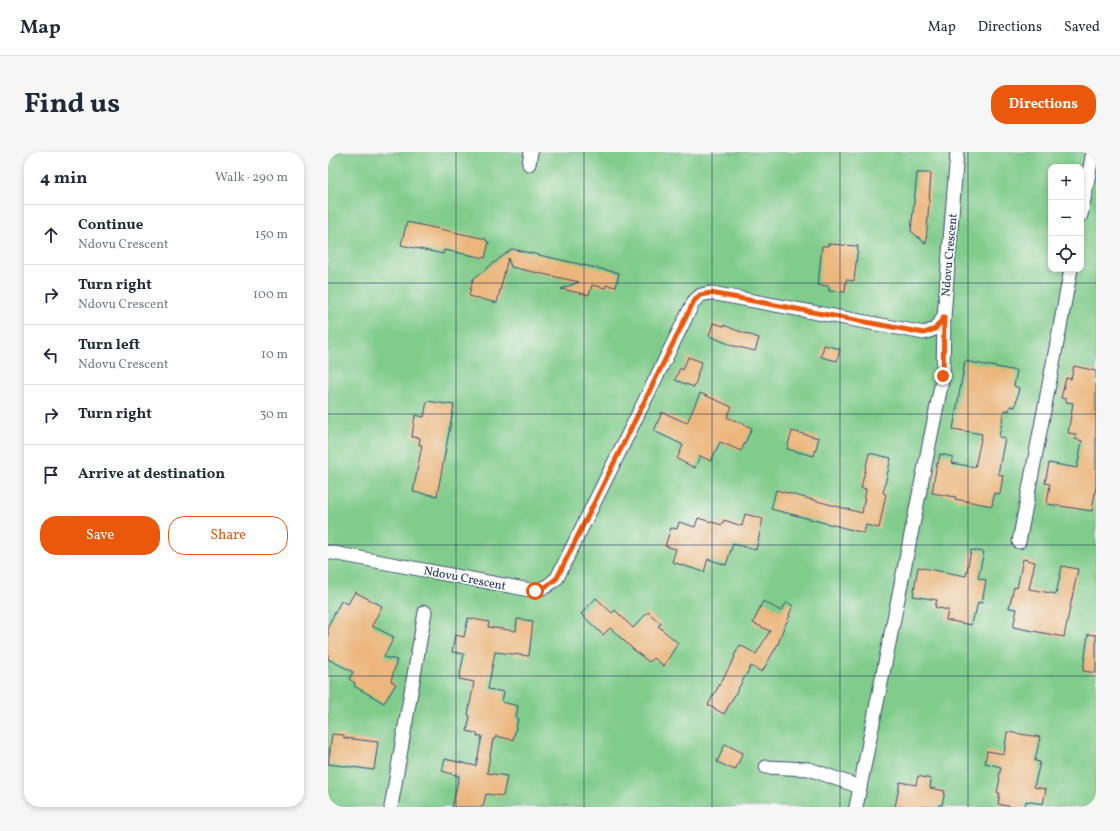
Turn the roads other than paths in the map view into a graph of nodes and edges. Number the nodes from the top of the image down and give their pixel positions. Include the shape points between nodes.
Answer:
1 (957, 152) edge
2 (1093, 152) edge
3 (1084, 200) edge
4 (1070, 272) edge
5 (944, 317) junction
6 (1020, 542) dead end
7 (328, 552) edge
8 (425, 612) dead end
9 (766, 767) dead end
10 (860, 787) junction
11 (391, 807) edge
12 (856, 807) edge

1 - 5 street, Ndovu Crescent
2 - 3 street
4 - 6 street
5 - 7 street, Ndovu Crescent via 935,329 924,333 711,293 700,295 694,301 557,578 535,591
5 - 10 street via 943,376
8 - 11 street
9 - 10 street via 809,769
10 - 12 street

